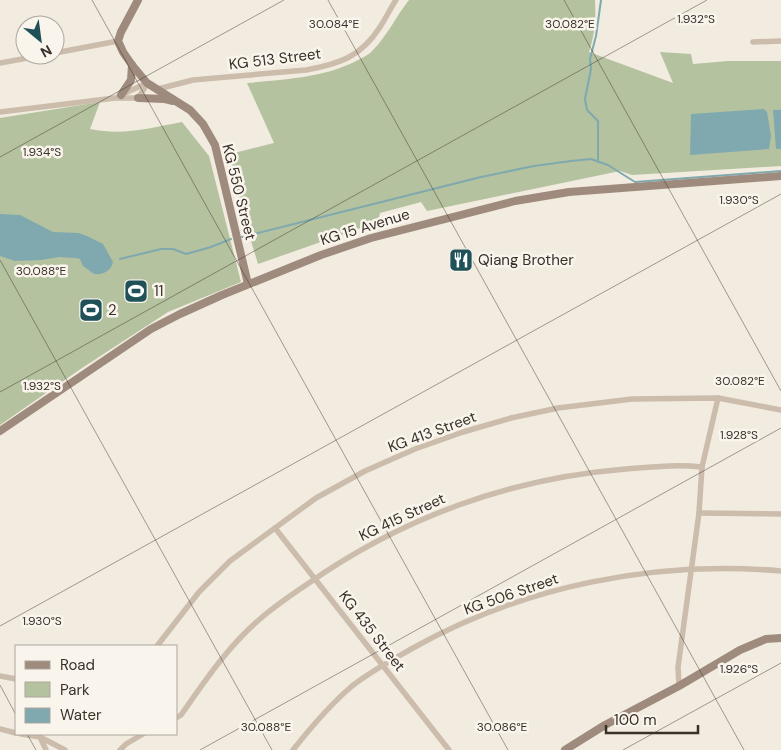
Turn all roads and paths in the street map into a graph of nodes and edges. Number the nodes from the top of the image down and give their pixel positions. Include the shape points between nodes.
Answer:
1 (138, 0) edge
2 (396, 0) edge
3 (118, 41) junction
4 (781, 41) edge
5 (753, 42) dead end
6 (65, 51) edge
7 (15, 60) edge
8 (0, 63) edge
9 (132, 65) junction
10 (147, 83) junction
11 (158, 89) junction
12 (118, 97) junction
13 (138, 98) junction
14 (183, 104) junction
15 (0, 112) edge
16 (781, 176) edge
17 (248, 284) junction
18 (718, 398) junction
19 (781, 410) edge
20 (0, 431) edge
21 (702, 467) junction
22 (699, 512) junction
23 (781, 514) edge
24 (275, 528) junction
25 (690, 570) junction
26 (781, 571) edge
27 (314, 579) junction
28 (781, 638) edge
29 (158, 645) edge
30 (383, 665) junction
31 (0, 676) edge
32 (15, 679) edge
33 (679, 686) junction
34 (178, 717) edge
35 (0, 729) edge
36 (15, 733) edge
37 (30, 735) edge
38 (141, 735) edge
39 (40, 736) junction
40 (46, 750) edge
41 (65, 750) edge
42 (120, 750) edge
43 (293, 750) edge
44 (449, 750) edge
45 (564, 750) edge

1 - 3 main road
2 - 11 street, KG 513 Street via 362,51 346,60 306,70 193,80
3 - 6 street
3 - 9 main road, KG 550 Street
4 - 5 street
7 - 8 street
9 - 10 main road, KG 550 Street
9 - 12 main road via 131,80
10 - 11 main road, KG 550 Street
10 - 12 street
10 - 13 street
11 - 14 main road, KG 550 Street
12 - 13 street
12 - 15 street
13 - 14 main road via 165,99
14 - 17 main road, KG 550 Street via 203,124 215,145
16 - 17 main road, KG 15 Avenue via 569,192 515,201 371,238
17 - 20 main road, KG 15 Avenue via 151,330
18 - 19 street, KG 413 Street
18 - 21 street
18 - 24 street, KG 413 Street via 632,399 558,408 511,418 416,449 365,471 316,498
21 - 22 street
21 - 27 street, KG 415 Street via 678,464 590,472 538,481 472,500 376,540
22 - 23 street
22 - 25 street
24 - 27 street, KG 435 Street
24 - 29 street, KG 413 Street via 230,561 199,592
25 - 26 street, KG 506 Street
25 - 30 street, KG 506 Street via 612,577 509,604 444,631
25 - 33 street via 678,667
27 - 30 street, KG 435 Street
27 - 34 street, KG 415 Street via 283,600 239,640
28 - 33 main road via 766,639 740,650
30 - 43 street, KG 506 Street via 336,701
30 - 44 street, KG 435 Street
31 - 32 street
33 - 45 main road
35 - 36 street
37 - 39 street
38 - 42 street
39 - 40 street
39 - 41 street

